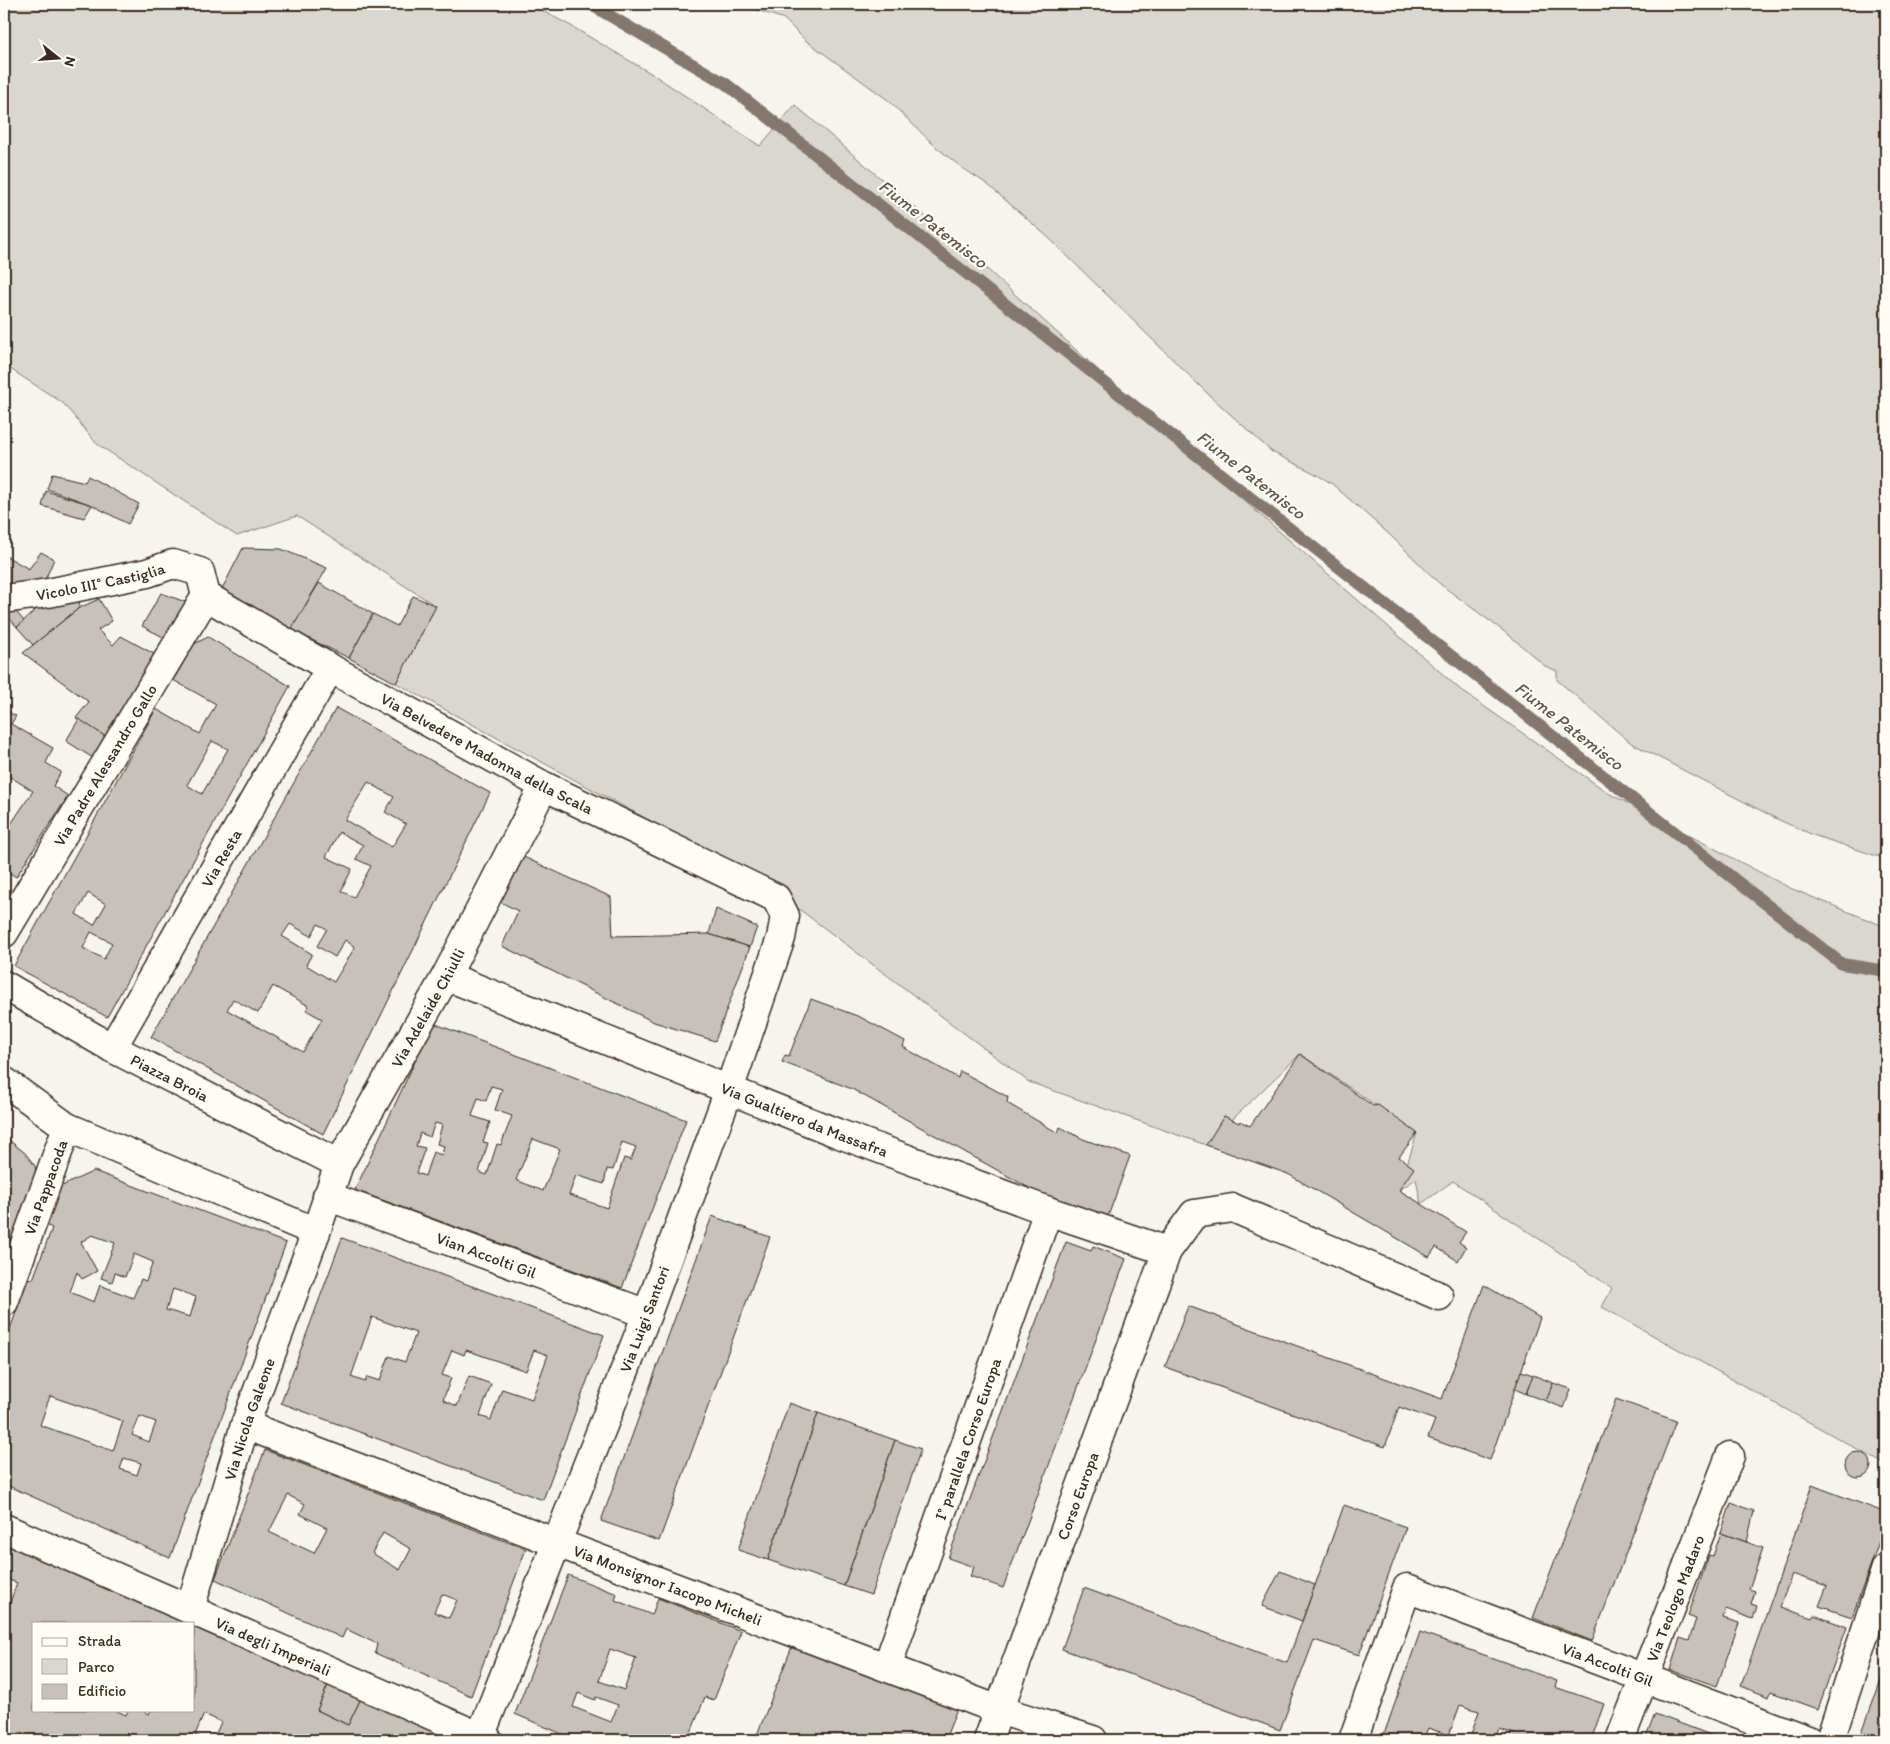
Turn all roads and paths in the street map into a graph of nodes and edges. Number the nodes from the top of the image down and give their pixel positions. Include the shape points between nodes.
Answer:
1 (206, 596) junction
2 (4, 599) edge
3 (330, 668) junction
4 (544, 786) junction
5 (776, 898) joint
6 (4, 933) edge
7 (446, 976) junction
8 (4, 985) edge
9 (112, 1048) junction
10 (4, 1081) edge
11 (729, 1090) junction
12 (66, 1127) junction
13 (339, 1164) junction
14 (327, 1196) junction
15 (1048, 1211) junction
16 (316, 1232) junction
17 (1168, 1251) junction
18 (1438, 1296) dead end
19 (4, 1302) edge
20 (647, 1314) junction
21 (245, 1425) junction
22 (1730, 1456) dead end
23 (4, 1528) edge
24 (557, 1542) junction
25 (1886, 1568) edge
26 (190, 1608) junction
27 (887, 1667) junction
28 (1643, 1678) junction
29 (999, 1710) junction
30 (484, 1738) edge
31 (988, 1740) edge
32 (1093, 1740) edge
33 (1352, 1740) edge
34 (1620, 1740) edge
35 (1808, 1740) edge
36 (1830, 1740) edge

1 - 2 street, Vicolo III° Castiglia via 200,572 174,564 147,573
1 - 3 street, Via Belvedere Madonna della Scala
1 - 6 street, Via Padre Alessandro Gallo
3 - 4 street, Via Belvedere Madonna della Scala
3 - 9 street, Via Resta
4 - 5 street, Via Belvedere Madonna della Scala
4 - 7 street, Via Adelaide Chiulli
5 - 11 street, Via Luigi Santori via 785,916 782,938
7 - 11 street, Via Gualtiero da Massafra
7 - 13 street, Via Adelaide Chiulli
8 - 9 street, Piazza Broia
9 - 13 street, Piazza Broia
10 - 12 street
11 - 15 street, Via Gualtiero da Massafra via 837,1134
11 - 20 street, Via Luigi Santori
12 - 16 street
12 - 19 street, Via Pappacoda
13 - 14 street, Via Adelaide Chiulli
14 - 16 street, Via Adelaide Chiulli
14 - 20 street, Vian Accolti Gil
15 - 17 street, Via Gualtiero da Massafra
15 - 27 street, I° parallela Corso Europa
16 - 21 street, Via Nicola Galeone
17 - 18 street, Corso Europa via 1194,1214 1233,1208
17 - 29 street, Corso Europa
20 - 24 street, Via Luigi Santori
21 - 24 street, Via Monsignor Iacopo Micheli
21 - 26 street, Via Nicola Galeone
22 - 28 street, Via Teologo Madaro
23 - 26 street, Via degli Imperiali
24 - 27 street, Via Monsignor Iacopo Micheli
24 - 30 street, Via Luigi Santori
25 - 36 street
26 - 30 street, Via degli Imperiali
27 - 29 street, Via Monsignor Iacopo Micheli
28 - 33 street, Via Accolti Gil via 1407,1588
28 - 34 street, Via Teologo Madaro
28 - 35 street, Via Accolti Gil
29 - 31 street, Corso Europa
29 - 32 street, Via Monsignor Iacopo Micheli

